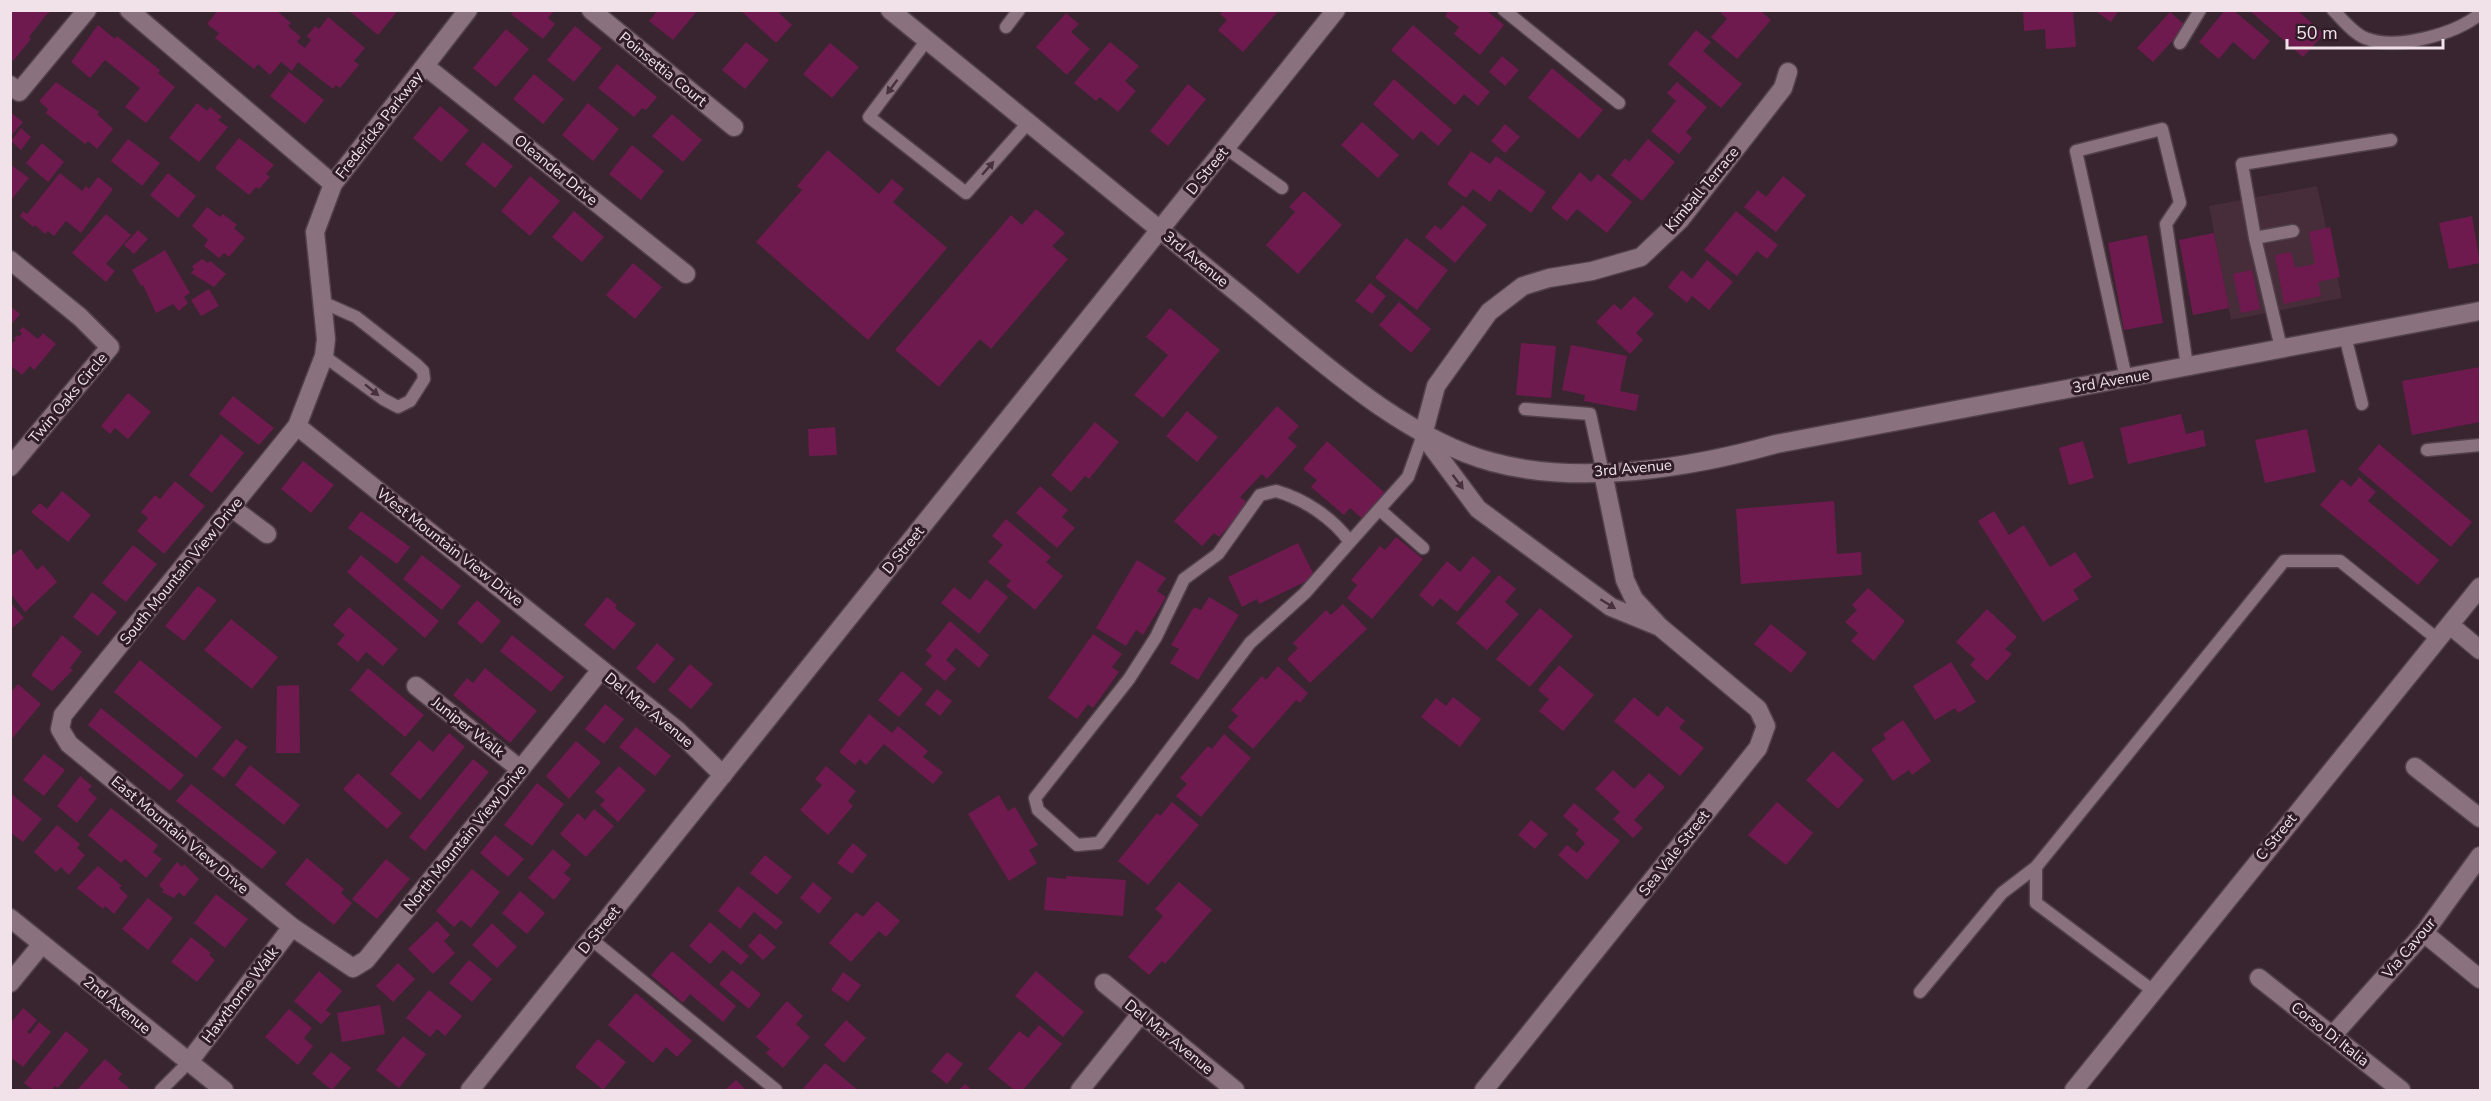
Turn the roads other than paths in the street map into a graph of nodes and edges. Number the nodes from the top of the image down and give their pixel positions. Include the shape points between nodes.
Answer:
1 (87, 10) edge
2 (129, 10) edge
3 (468, 10) edge
4 (591, 10) edge
5 (890, 10) edge
6 (1019, 10) edge
7 (1336, 10) edge
8 (1504, 10) edge
9 (2200, 10) edge
10 (2333, 10) edge
11 (2481, 14) edge
12 (1006, 27) dead end
13 (927, 40) junction
14 (2180, 43) dead end
15 (425, 66) junction
16 (1788, 72) dead end
17 (15, 89) edge
18 (1619, 103) dead end
19 (1028, 123) junction
20 (734, 127) dead end
21 (2391, 140) dead end
22 (1226, 148) junction
23 (333, 184) junction
24 (1282, 188) dead end
25 (1160, 230) junction
26 (2294, 231) dead end
27 (2255, 238) junction
28 (10, 260) edge
29 (686, 274) dead end
30 (320, 301) junction
31 (2481, 311) edge
32 (2346, 336) junction
33 (2281, 348) junction
34 (324, 356) junction
35 (2187, 366) junction
36 (2126, 378) junction
37 (2362, 404) dead end
38 (1525, 409) dead end
39 (297, 426) junction
40 (1423, 435) junction
41 (2481, 445) edge
42 (2427, 450) dead end
43 (10, 466) edge
44 (1603, 474) junction
45 (232, 508) junction
46 (1380, 510) junction
47 (267, 534) dead end
48 (1350, 542) junction
49 (1423, 548) dead end
50 (2481, 587) edge
51 (2450, 625) junction
52 (1660, 627) junction
53 (2436, 638) junction
54 (2481, 650) edge
55 (600, 671) junction
56 (416, 686) dead end
57 (63, 715) joint
58 (2415, 767) dead end
59 (520, 769) junction
60 (723, 776) junction
61 (2481, 818) edge
62 (2481, 856) edge
63 (2036, 867) junction
64 (10, 918) edge
65 (292, 927) junction
66 (2424, 933) junction
67 (591, 939) junction
68 (42, 944) junction
69 (317, 945) joint
70 (2259, 978) dead end
71 (2481, 979) edge
72 (10, 983) edge
73 (1104, 983) dead end
74 (2152, 990) junction
75 (1920, 992) dead end
76 (1140, 1016) junction
77 (2333, 1035) junction
78 (188, 1063) junction
79 (161, 1090) edge
80 (224, 1090) edge
81 (470, 1090) edge
82 (776, 1090) edge
83 (1080, 1090) edge
84 (1235, 1090) edge
85 (1484, 1090) edge
86 (2074, 1090) edge
87 (2401, 1090) edge

1 - 17 street
2 - 23 street
3 - 15 street, Fredericka Parkway
4 - 20 street, Poinsettia Court
5 - 13 street, 3rd Avenue
6 - 12 lane
7 - 22 street, D Street
8 - 18 lane
9 - 14 lane
10 - 11 lane via 2363,38 2382,43 2430,39
13 - 19 street, 3rd Avenue
13 -> 19 lane via 869,117 966,193
15 - 23 street, Fredericka Parkway
15 - 29 street, Oleander Drive
16 - 40 street, Kimball Terrace via 1783,88 1680,220 1641,256 1523,286 1489,312 1436,386
19 - 25 street, 3rd Avenue
21 - 27 lane via 2242,164
22 - 24 lane
22 - 25 street, D Street
23 - 30 street, Fredericka Parkway via 315,232
25 - 40 street, 3rd Avenue via 1338,374
25 - 60 street, D Street
26 - 27 lane
27 - 33 lane
28 - 43 street, Twin Oaks Circle via 110,347
30 - 34 street, Fredericka Parkway via 326,339
34 -> 30 lane via 398,407 410,401 424,380 417,365 357,317
31 - 32 street, 3rd Avenue
32 - 33 street, 3rd Avenue
32 - 37 lane
33 - 35 street, 3rd Avenue
34 - 39 street, Fredericka Parkway
35 - 36 street, 3rd Avenue
35 - 36 lane via 2166,224 2180,203 2162,129 2076,151
36 - 44 street, 3rd Avenue via 1776,444 1722,459
38 - 44 lane via 1590,414
39 - 45 street, South Mountain View Drive
39 - 55 street, West Mountain View Drive
40 - 44 street, 3rd Avenue via 1491,462
40 - 46 lane via 1408,477
40 -> 52 street, Sea Vale Street via 1478,509 1611,607
41 - 42 lane
44 - 52 street, Sea Vale Street via 1625,580 1634,598
45 - 47 street
45 - 57 street, South Mountain View Drive
46 - 48 lane
46 - 49 lane
48 - 48 lane via 1305,593 1250,643 1099,843 1077,845 1038,810 1035,798 1129,679 1156,637 1184,579 1218,554 1260,495 1276,491 1299,498
50 - 51 street, C Street
51 - 53 street, C Street
51 - 54 street
52 - 85 street, Sea Vale Street via 1758,709 1766,726 1758,748
53 - 63 lane via 2340,561 2284,561
53 - 74 street, C Street
55 - 59 street, North Mountain View Drive
55 - 60 street, Del Mar Avenue via 677,730
56 - 59 street, Juniper Walk
57 - 65 street, East Mountain View Drive via 60,729 69,744
58 - 61 street
59 - 69 street, North Mountain View Drive via 366,960 353,968
60 - 67 street, D Street
62 - 66 street, Via Cavour
63 - 74 lane via 2036,903
63 - 75 lane via 2001,894
64 - 68 street, 2nd Avenue
65 - 69 street, East Mountain View Drive
65 - 78 street, Hawthorne Walk
66 - 71 street
66 - 77 street, Via Cavour
67 - 81 street, D Street
67 - 82 lane
68 - 72 street
68 - 78 street, 2nd Avenue
70 - 77 street, Corso Di Italia
73 - 76 street, Del Mar Avenue
74 - 86 street, C Street
76 - 83 street
76 - 84 street, Del Mar Avenue
77 - 87 street, Corso Di Italia
78 - 79 lane
78 - 80 street, 2nd Avenue

